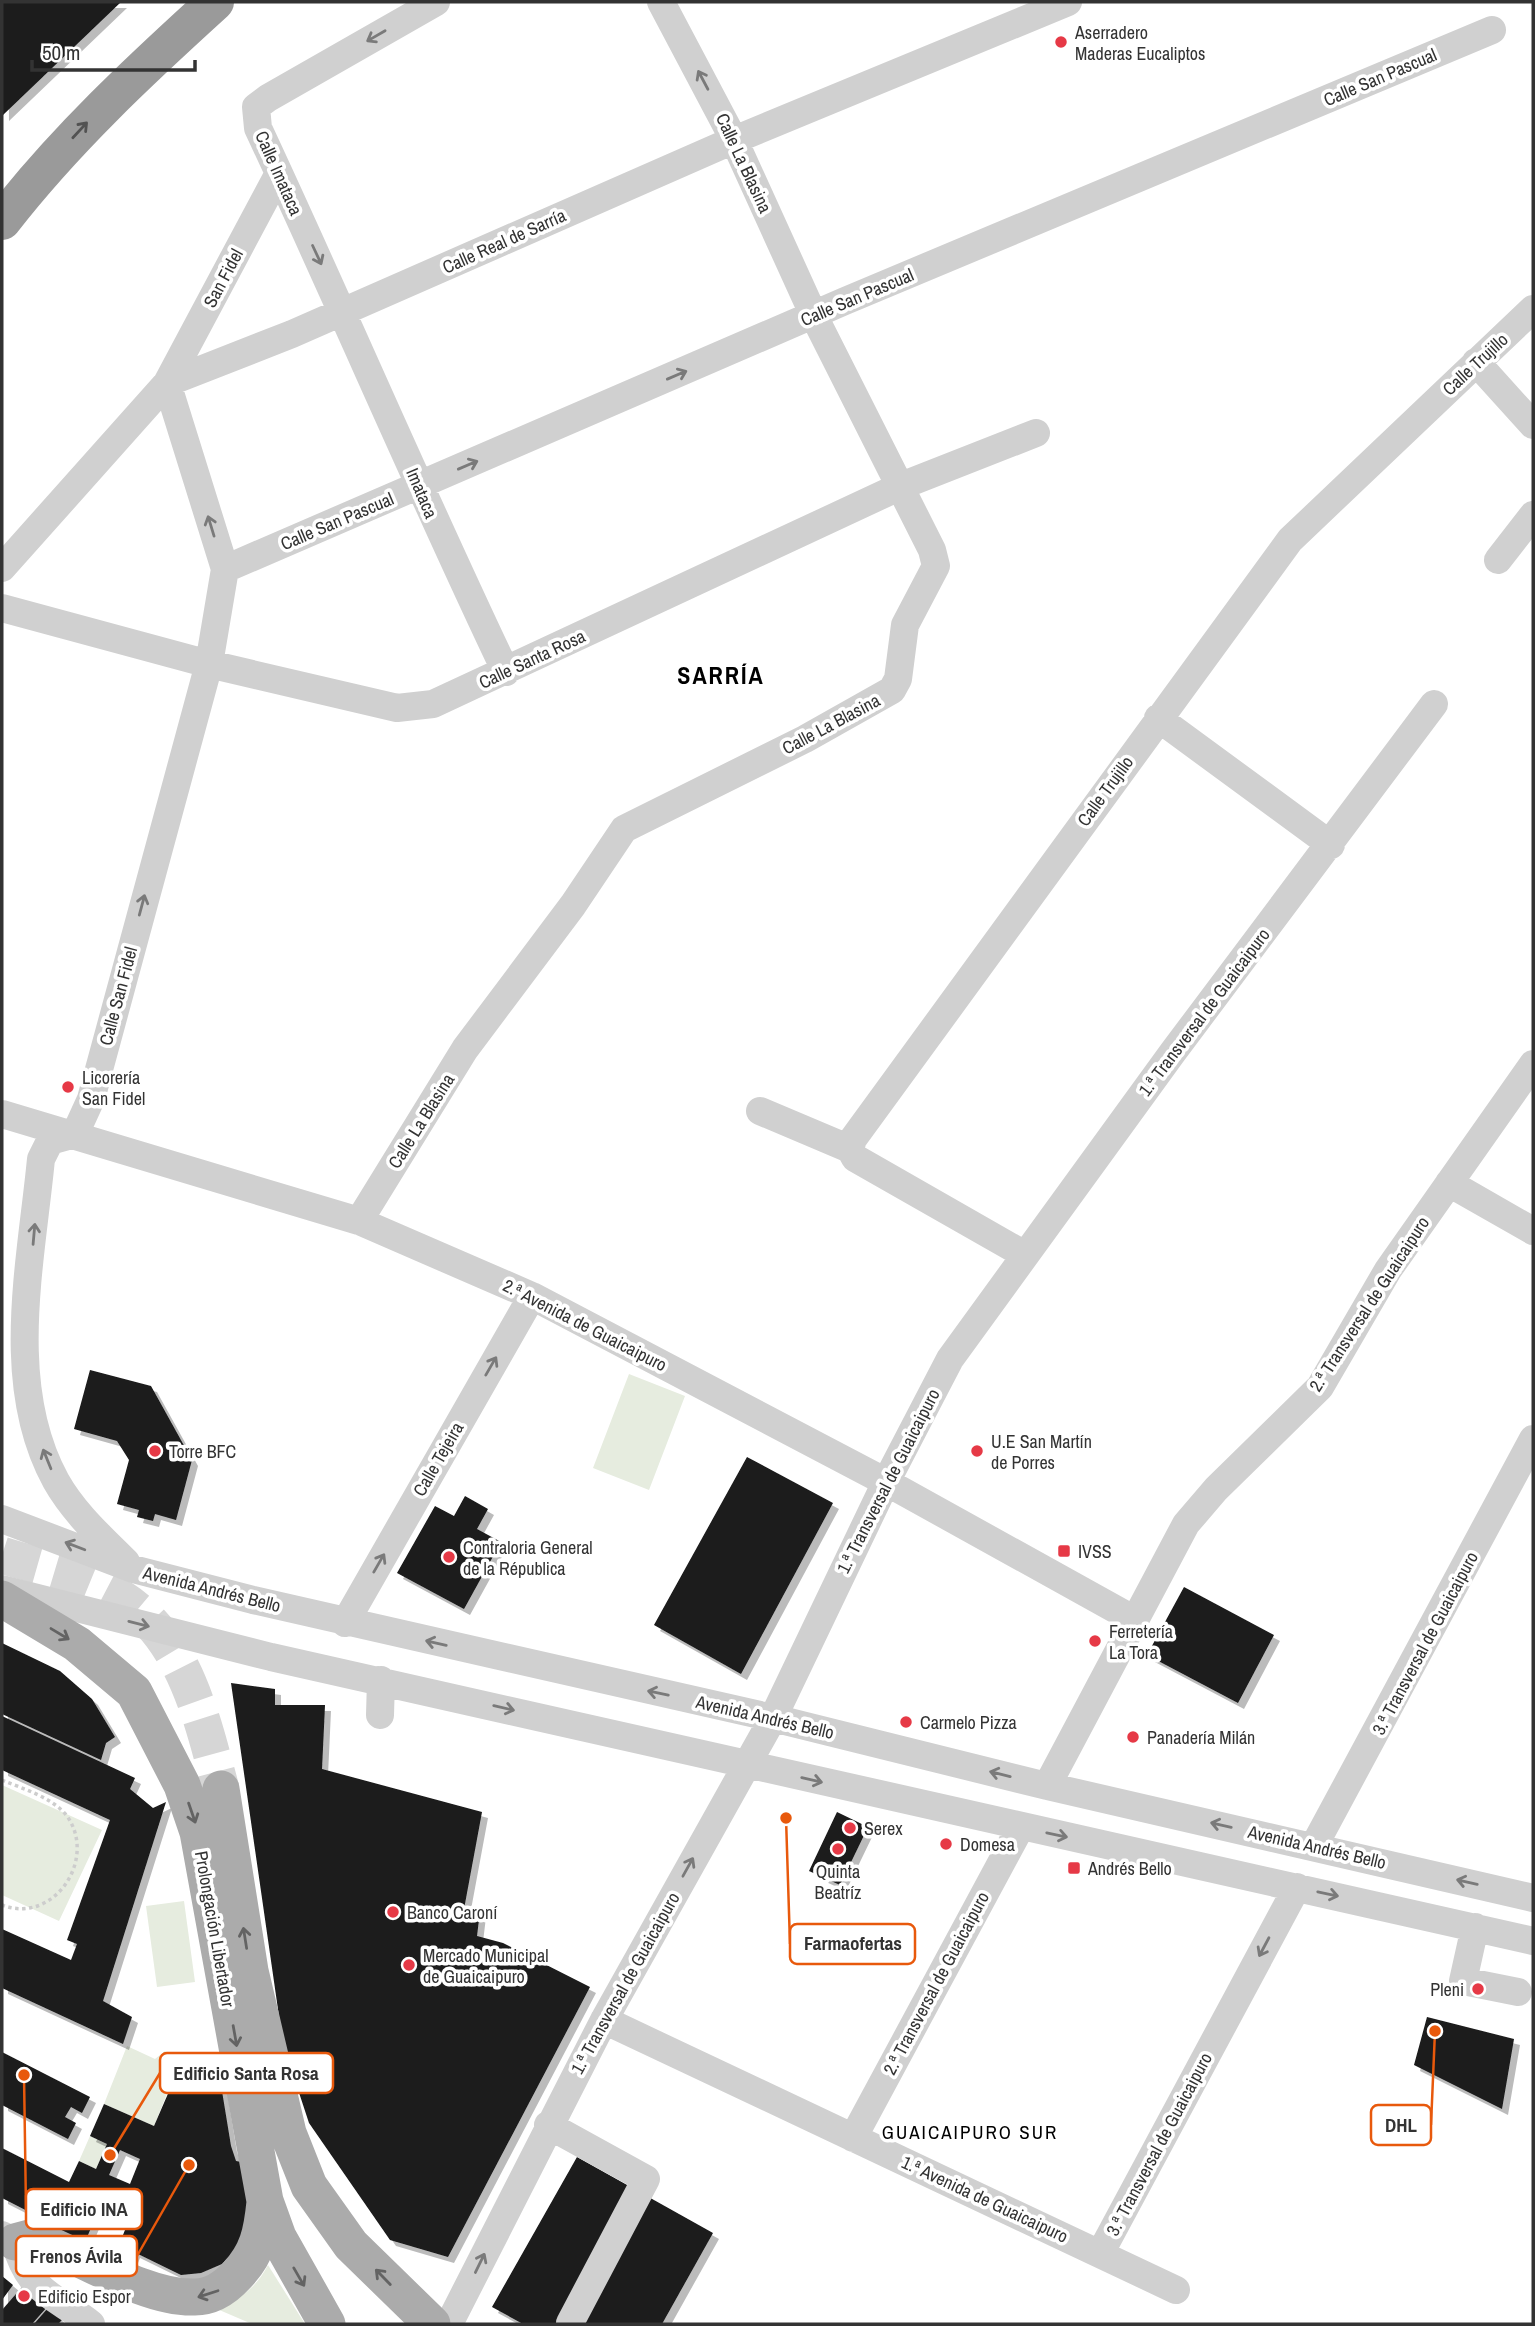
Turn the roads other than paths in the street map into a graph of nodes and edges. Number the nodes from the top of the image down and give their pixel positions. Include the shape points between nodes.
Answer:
1 (215, 2) edge
2 (436, 2) edge
3 (661, 2) edge
4 (1068, 2) edge
5 (1492, 30) dead end
6 (734, 140) junction
7 (279, 173) junction
8 (34, 180) junction
9 (2, 207) edge
10 (2, 221) edge
11 (1533, 309) edge
12 (343, 312) junction
13 (814, 316) junction
14 (1476, 362) junction
15 (167, 383) junction
16 (1533, 425) edge
17 (1036, 433) dead end
18 (418, 486) junction
19 (901, 486) junction
20 (1533, 515) edge
21 (1498, 560) dead end
22 (2, 568) edge
23 (225, 569) junction
24 (2, 608) edge
25 (209, 664) junction
26 (506, 672) junction
27 (1434, 704) dead end
28 (1158, 718) junction
29 (1331, 845) junction
30 (1533, 1064) edge
31 (760, 1111) dead end
32 (2, 1114) edge
33 (75, 1134) junction
34 (850, 1149) junction
35 (1449, 1183) junction
36 (359, 1221) junction
37 (1533, 1231) edge
38 (1025, 1255) junction
39 (531, 1296) junction
40 (1533, 1439) edge
41 (886, 1482) junction
42 (2, 1519) edge
43 (134, 1569) junction
44 (2, 1589) edge
45 (2, 1600) edge
46 (1133, 1619) junction
47 (345, 1623) junction
48 (381, 1680) junction
49 (380, 1715) dead end
50 (773, 1718) junction
51 (746, 1763) junction
52 (1047, 1786) junction
53 (221, 1789) tunnel mouth
54 (1020, 1828) junction
55 (1314, 1846) junction
56 (1297, 1887) junction
57 (1533, 1898) edge
58 (1475, 1927) junction
59 (1533, 1941) edge
60 (1518, 1992) dead end
61 (604, 2020) junction
62 (548, 2125) junction
63 (853, 2138) junction
64 (265, 2201) junction
65 (8, 2238) edge
66 (1101, 2252) junction
67 (1176, 2290) dead end
68 (570, 2323) edge
69 (91, 2324) edge
70 (193, 2324) edge
71 (327, 2324) edge
72 (432, 2324) edge
73 (449, 2324) edge

8 -> 1 highway via 105,103
2 -> 7 street, Calle Imataca via 256,107 257,128
6 -> 3 street, Calle La Blasina
4 - 6 street, Calle Real de Sarría
5 - 13 street, Calle San Pascual
6 - 12 street, Calle Real de Sarría
6 - 13 street, Calle La Blasina
7 -> 12 street, Calle Imataca
7 - 15 street, San Fidel
8 - 9 highway
8 - 10 highway
11 - 14 street, Calle Trujillo
12 - 15 street, Calle Real de Sarría
12 - 18 street, Imataca
18 -> 13 street, Calle San Pascual
13 - 19 street, Calle La Blasina
14 - 16 street
14 - 28 street, Calle Trujillo via 1290,540
15 - 22 street, Calle Real de Sarría
23 -> 15 street, Calle San Fidel
17 - 19 street, Calle Santa Rosa
18 - 23 street, Calle San Pascual
18 - 26 street, Imataca
19 - 26 street, Calle Santa Rosa
19 - 36 street, Calle La Blasina via 936,557 936,566 905,625 898,679 892,691 624,829 465,1049
20 - 21 street
23 - 25 street, Calle San Fidel
24 - 25 street, Calle Santa Rosa
25 - 26 street, Calle Santa Rosa via 397,708 433,704
33 -> 25 street, Calle San Fidel via 91,1100
27 - 29 street, 1.ª Transversal de Guaicaipuro
28 - 29 street
28 - 34 street, Calle Trujillo
29 - 38 street, 1.ª Transversal de Guaicaipuro
30 - 35 street, 2.ª Transversal de Guaicaipuro
31 - 34 street
32 - 33 street, 2.ª Avenida de Guaicaipuro
33 - 36 street, 2.ª Avenida de Guaicaipuro
43 -> 33 street via 83,1519 57,1482 43,1451 25,1359 41,1160 50,1141
34 - 38 street via 855,1158
35 - 37 street
35 - 46 street, 2.ª Transversal de Guaicaipuro via 1380,1282 1320,1387 1192,1516
36 - 39 street, 2.ª Avenida de Guaicaipuro
38 - 41 street, 1.ª Transversal de Guaicaipuro via 950,1359
39 - 41 street, 2.ª Avenida de Guaicaipuro
47 -> 39 street, Calle Tejeira
40 - 55 street, 3.ª Transversal de Guaicaipuro
41 - 46 street, 2.ª Avenida de Guaicaipuro
41 - 50 street, 1.ª Transversal de Guaicaipuro
43 -> 42 street, Avenida Andrés Bello
43 - 47 street, Avenida Andrés Bello
44 -> 48 street
45 -> 64 main road, Prolongación Libertador via 77,1644 134,1692 182,1785 198,1832
46 - 52 street, 2.ª Transversal de Guaicaipuro
50 -> 47 street, Avenida Andrés Bello
48 - 49 street
48 -> 51 street
50 - 51 street, 1.ª Transversal de Guaicaipuro
52 -> 50 street, Avenida Andrés Bello
51 -> 54 street
61 -> 51 street, 1.ª Transversal de Guaicaipuro
55 -> 52 street, Avenida Andrés Bello
72 -> 53 main road, Prolongación Libertador via 351,2245 309,2186 288,2133 250,1970
54 -> 56 street
54 - 63 street, 2.ª Transversal de Guaicaipuro
57 -> 55 street, Avenida Andrés Bello
56 -> 58 street
56 -> 66 street, 3.ª Transversal de Guaicaipuro
58 - 59 street
58 - 60 street via 1463,1981
61 - 62 street, 1.ª Transversal de Guaicaipuro
61 - 63 street, 1.ª Avenida de Guaicaipuro
62 - 68 street via 646,2179
73 -> 62 street, 1.ª Transversal de Guaicaipuro
63 - 66 street, 1.ª Avenida de Guaicaipuro
64 -> 65 main road via 258,2246 248,2263 219,2291 196,2298 159,2293 43,2242
64 -> 71 main road, Prolongación Libertador via 278,2237
65 - 69 street via 26,2274 62,2307
65 - 70 main road
66 - 67 street, 1.ª Avenida de Guaicaipuro

